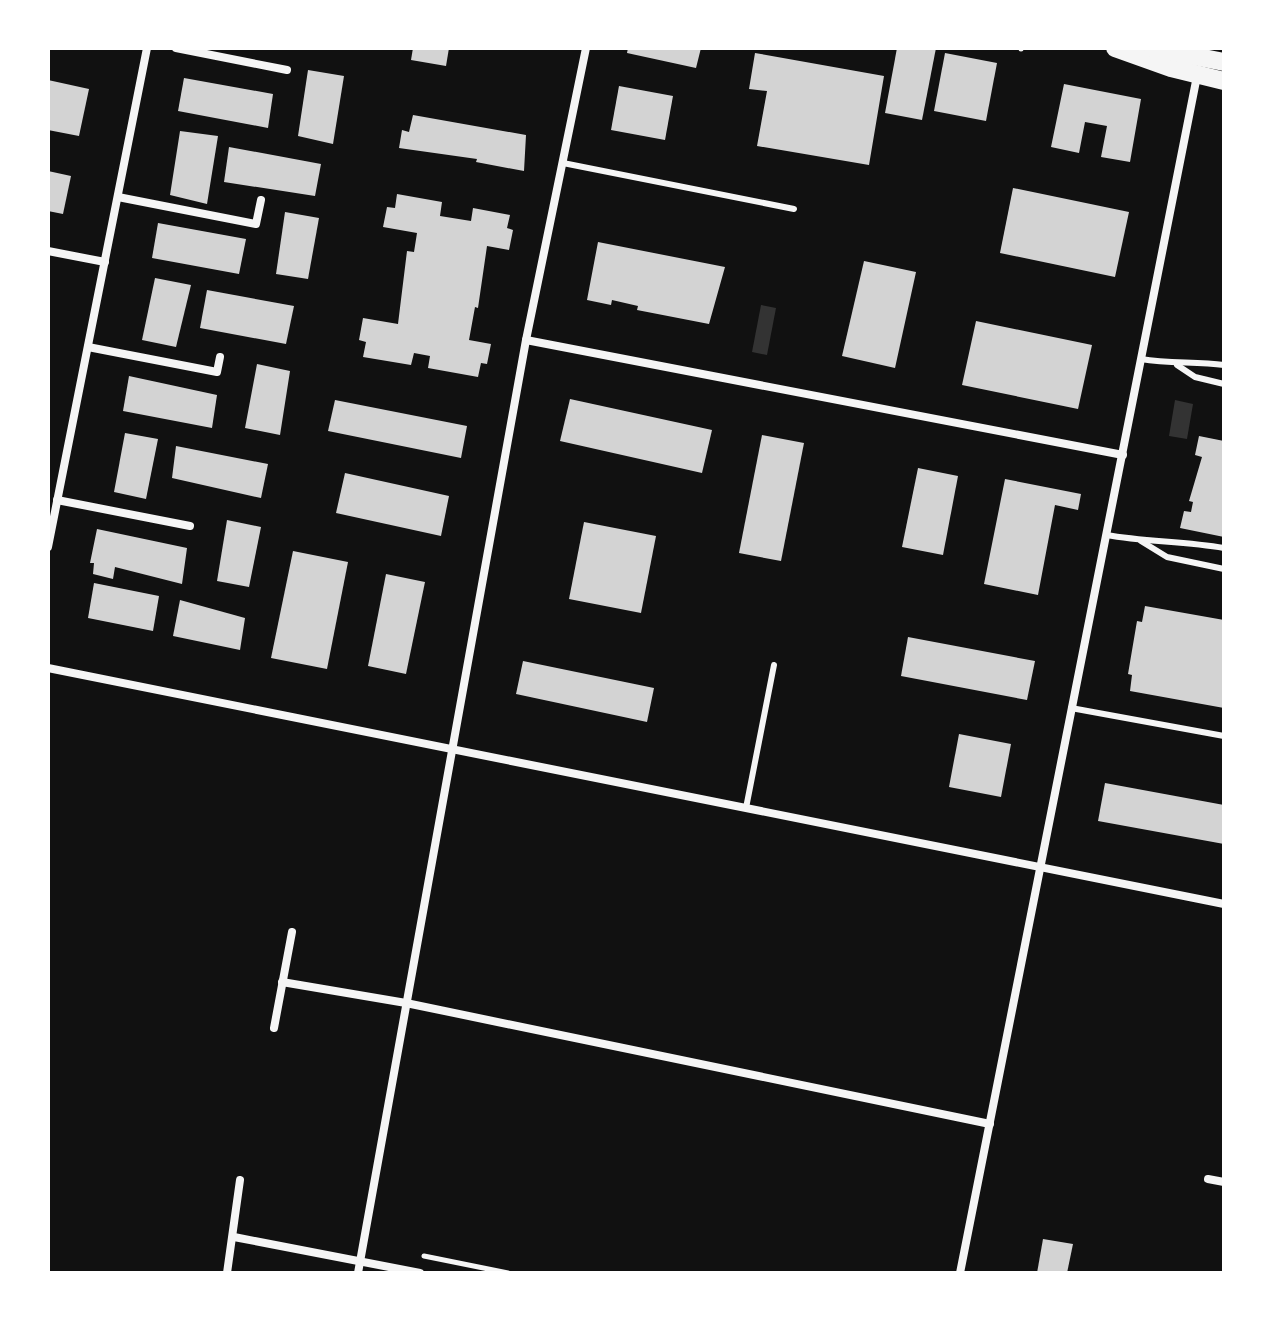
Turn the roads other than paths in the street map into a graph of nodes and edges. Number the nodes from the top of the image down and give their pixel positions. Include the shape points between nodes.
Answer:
1 (147, 48) edge
2 (176, 48) edge
3 (586, 48) edge
4 (1115, 48) edge
5 (1153, 48) edge
6 (1224, 62) edge
7 (287, 70) dead end
8 (1197, 76) junction
9 (1224, 81) edge
10 (563, 163) junction
11 (118, 197) junction
12 (261, 200) dead end
13 (794, 209) dead end
14 (48, 251) edge
15 (105, 262) junction
16 (526, 340) junction
17 (88, 347) junction
18 (220, 357) dead end
19 (1141, 359) junction
20 (1177, 365) junction
21 (1224, 365) edge
22 (1224, 384) edge
23 (1123, 455) junction
24 (57, 500) junction
25 (190, 526) dead end
26 (1106, 535) junction
27 (1141, 541) junction
28 (48, 547) edge
29 (1224, 548) edge
30 (1224, 569) edge
31 (774, 665) dead end
32 (48, 668) edge
33 (1071, 708) junction
34 (1224, 736) edge
35 (451, 749) junction
36 (746, 808) junction
37 (1040, 867) junction
38 (1224, 904) edge
39 (292, 932) dead end
40 (282, 982) junction
41 (406, 1003) junction
42 (274, 1028) dead end
43 (990, 1124) junction
44 (1208, 1179) dead end
45 (240, 1180) dead end
46 (1224, 1182) edge
47 (234, 1237) junction
48 (361, 1261) junction
49 (227, 1273) edge
50 (358, 1273) edge
51 (420, 1273) edge
52 (960, 1273) edge

1 - 11 street
2 - 7 street
3 - 10 street
4 - 8 main road
5 - 6 main road
8 - 9 main road
8 - 19 street
10 - 13 lane
10 - 16 street
11 - 12 street via 256,224
11 - 15 street
14 - 15 street
15 - 17 street
16 - 23 street
16 - 35 street
17 - 18 street via 217,372
17 - 24 street
19 - 20 lane
19 - 23 street
20 - 21 lane
20 - 22 lane via 1195,377
23 - 26 street
24 - 25 street
24 - 28 street
26 - 27 lane
26 - 33 street
27 - 29 lane
27 - 30 lane via 1167,557
31 - 36 lane
32 - 35 street
33 - 34 lane
33 - 37 street
35 - 36 street
35 - 41 street
36 - 37 street
37 - 38 street
37 - 43 street
39 - 40 street
40 - 41 street
40 - 42 street
41 - 43 street
41 - 48 street
43 - 52 street
44 - 46 street
45 - 47 street
47 - 48 street
47 - 49 street
48 - 50 street
48 - 51 street

